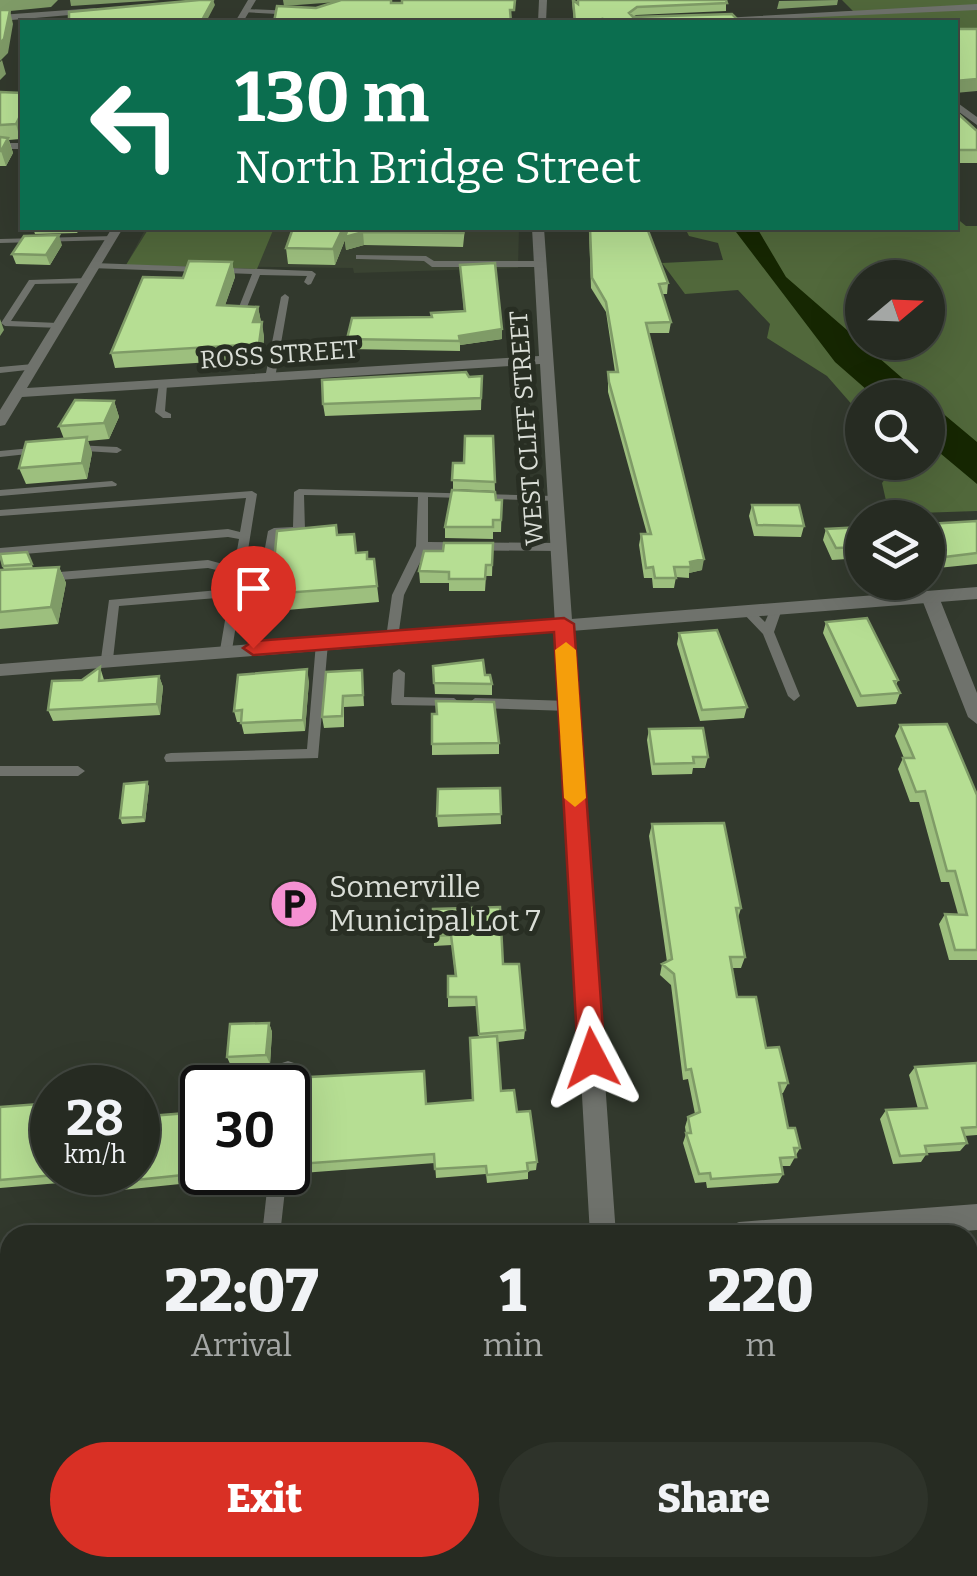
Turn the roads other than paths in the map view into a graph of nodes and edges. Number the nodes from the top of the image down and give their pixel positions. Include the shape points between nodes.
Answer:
1 (252, 0) edge
2 (748, 0) edge
3 (977, 7) edge
4 (97, 10) edge
5 (916, 10) junction
6 (246, 11) junction
7 (297, 12) edge
8 (0, 18) edge
9 (240, 20) edge
10 (690, 20) edge
11 (755, 20) edge
12 (904, 20) edge
13 (538, 230) edge
14 (114, 233) edge
15 (0, 241) edge
16 (359, 258) dead end
17 (539, 264) junction
18 (257, 272) junction
19 (90, 273) junction
20 (308, 282) dead end
21 (285, 297) dead end
22 (241, 312) edge
23 (58, 326) junction
24 (543, 360) junction
25 (33, 367) junction
26 (0, 370) edge
27 (270, 378) junction
28 (162, 385) junction
29 (18, 393) junction
30 (167, 416) dead end
31 (0, 422) edge
32 (66, 448) edge
33 (48, 450) edge
34 (117, 450) dead end
35 (0, 454) edge
36 (112, 484) dead end
37 (0, 493) edge
38 (423, 494) junction
39 (554, 499) junction
40 (0, 513) edge
41 (244, 537) junction
42 (422, 546) junction
43 (558, 547) junction
44 (0, 552) edge
45 (239, 572) junction
46 (26, 578) edge
47 (236, 592) junction
48 (977, 593) edge
49 (945, 596) edge
50 (892, 600) edge
51 (931, 600) edge
52 (776, 609) junction
53 (747, 611) junction
54 (564, 624) junction
55 (768, 632) junction
56 (392, 638) junction
57 (322, 643) junction
58 (253, 648) junction
59 (226, 650) junction
60 (107, 659) junction
61 (0, 670) edge
62 (399, 673) dead end
63 (794, 696) dead end
64 (569, 706) junction
65 (977, 717) edge
66 (171, 758) dead end
67 (0, 771) edge
68 (78, 771) dead end
69 (275, 1195) edge
70 (977, 1217) edge
71 (272, 1225) edge
72 (602, 1225) edge
73 (871, 1225) edge

1 - 6 street
2 - 11 street
3 - 5 street
4 - 8 street
5 - 11 street
5 - 12 street
6 - 7 lane
6 - 9 street
10 - 11 street
13 - 17 street, WEST CLIFF STREET
14 - 15 lane
14 - 19 street
16 - 17 lane
17 - 24 street, WEST CLIFF STREET
18 - 19 lane
18 - 20 lane via 312,274
18 - 22 lane
19 - 23 street
19 - 23 lane via 32,282 5,323
21 - 27 lane
23 - 25 street
24 - 27 street, ROSS STREET
24 - 39 street, WEST CLIFF STREET
25 - 26 lane
25 - 29 street
27 - 28 street, ROSS STREET
28 - 29 street, ROSS STREET
28 - 30 lane via 160,412
29 - 31 street
32 - 34 lane
33 - 35 lane
36 - 37 lane
38 - 39 lane
38 - 42 lane
38 - 58 lane via 299,492 298,530 274,531
39 - 43 street, WEST CLIFF STREET
40 - 41 lane via 252,494
41 - 44 lane
41 - 45 lane
42 - 43 lane
42 - 56 lane via 398,595
43 - 54 street, WEST CLIFF STREET
45 - 46 lane via 208,564
45 - 47 lane
47 - 59 lane
47 - 60 lane via 113,603
48 - 49 street
50 - 52 street
51 - 65 street
52 - 53 street
52 - 55 lane
53 - 54 street
53 - 55 lane
54 - 56 street
54 - 64 street, WEST CLIFF STREET
55 - 63 lane
56 - 57 street
57 - 58 street
57 - 66 lane via 313,754
58 - 59 street
59 - 60 street
60 - 61 street
62 - 64 lane via 397,702
64 - 72 street, WEST CLIFF STREET
67 - 68 lane
69 - 71 lane
70 - 73 street

